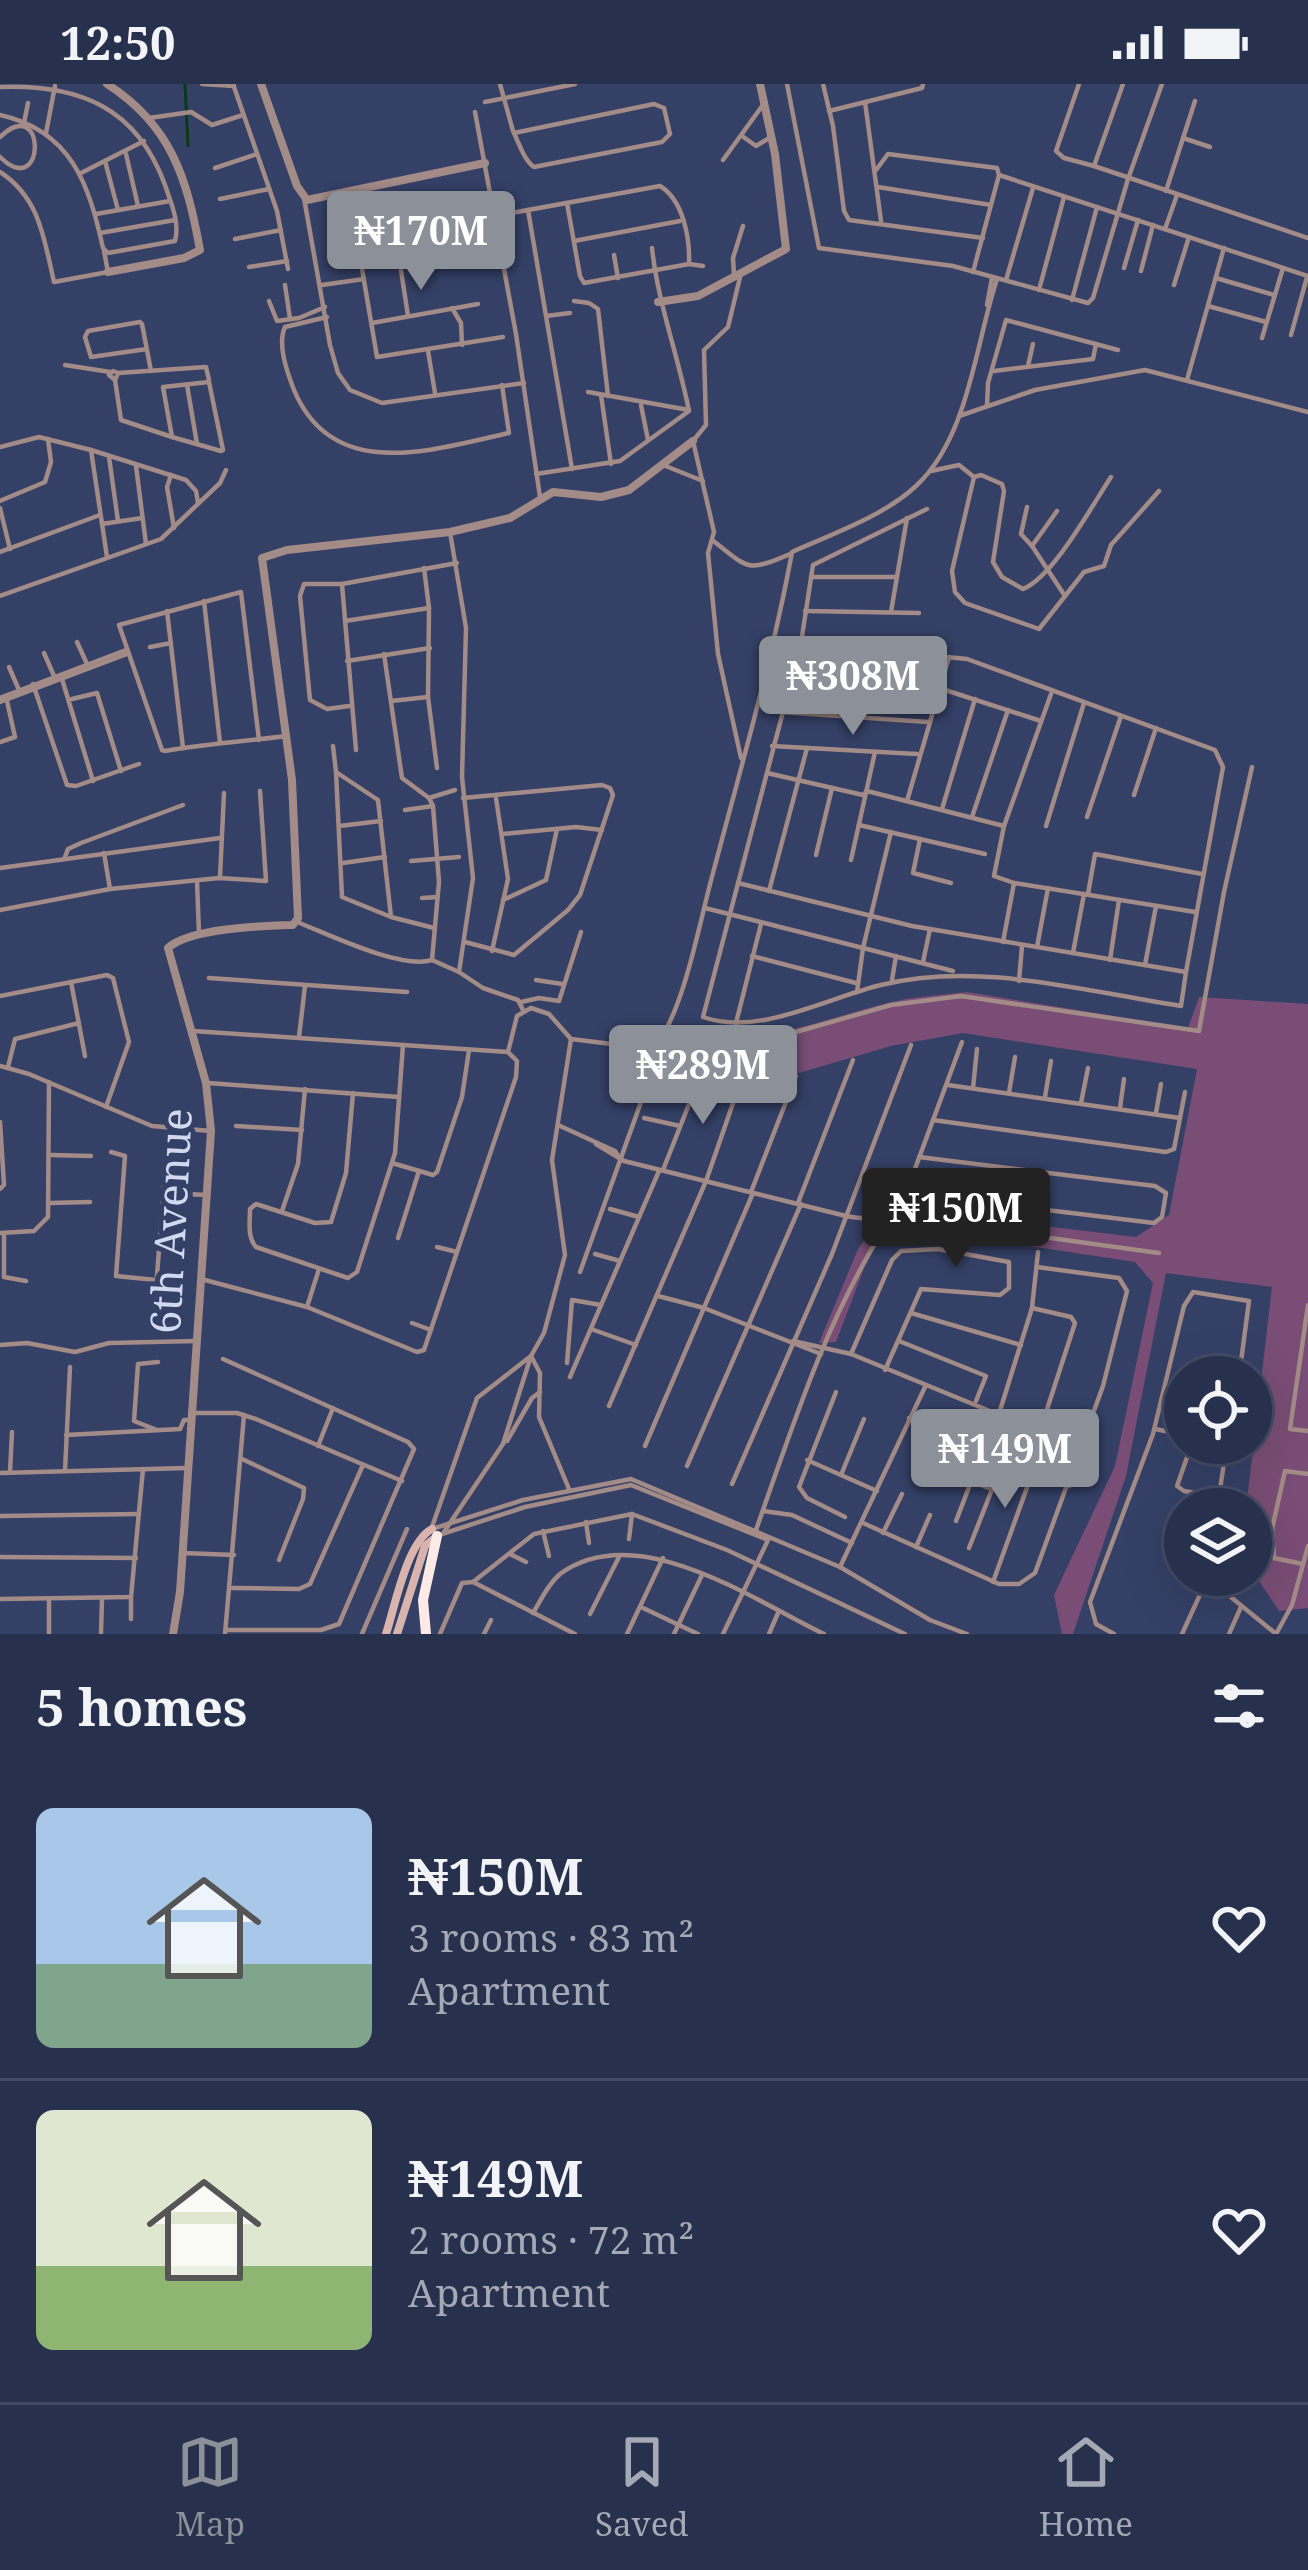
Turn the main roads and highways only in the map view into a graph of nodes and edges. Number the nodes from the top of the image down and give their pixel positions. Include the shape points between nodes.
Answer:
1 (437, 1532) junction
2 (386, 1634) edge
3 (397, 1634) edge
4 (426, 1634) edge

1 - 2 main road via 420,1535
1 - 3 main road via 425,1546
1 - 4 highway via 423,1600

